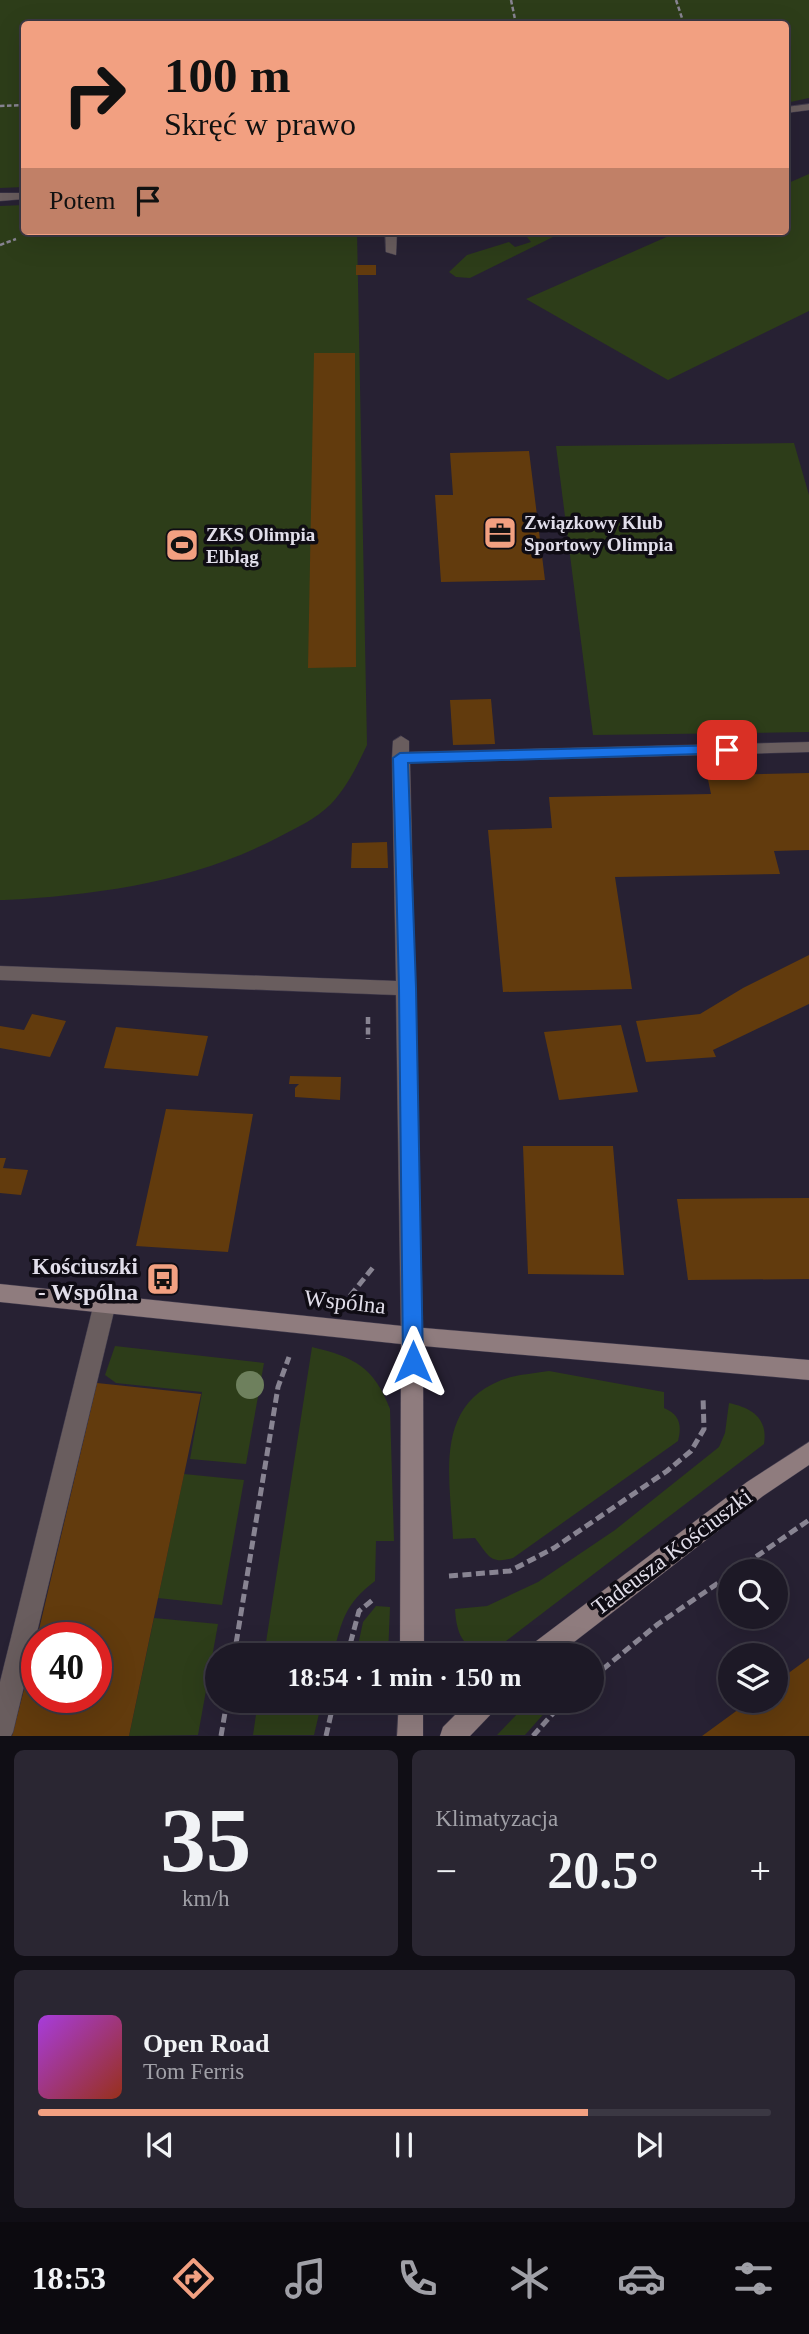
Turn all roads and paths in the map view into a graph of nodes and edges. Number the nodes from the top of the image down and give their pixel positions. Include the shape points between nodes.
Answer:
1 (511, 0) edge
2 (676, 0) edge
3 (515, 21) edge
4 (683, 21) edge
5 (21, 105) edge
6 (0, 106) edge
7 (809, 106) edge
8 (789, 110) edge
9 (21, 196) edge
10 (0, 197) edge
11 (391, 235) edge
12 (16, 239) dead end
13 (0, 245) edge
14 (391, 252) dead end
15 (809, 747) edge
16 (0, 973) edge
17 (407, 988) junction
18 (0, 1293) edge
19 (105, 1303) junction
20 (412, 1336) junction
21 (809, 1370) edge
22 (703, 1399) dead end
23 (809, 1452) edge
24 (809, 1520) edge
25 (753, 1559) edge
26 (414, 1574) junction
27 (718, 1582) edge
28 (350, 1643) edge
29 (412, 1643) edge
30 (553, 1643) edge
31 (604, 1668) edge
32 (225, 1713) edge
33 (331, 1713) edge
34 (411, 1713) edge
35 (474, 1713) edge
36 (553, 1713) edge
37 (0, 1732) edge
38 (221, 1735) edge
39 (326, 1735) edge
40 (410, 1735) edge
41 (452, 1735) edge
42 (533, 1735) edge

1 - 3 path
2 - 4 path
5 - 6 path
7 - 8 street
9 - 10 street
11 - 14 street
12 - 13 path
15 - 17 street via 400,750
16 - 17 street
17 - 20 street
18 - 19 street, Wspólna
19 - 20 street, Wspólna
19 - 37 street
20 - 21 street, Wspólna
20 - 26 street
22 - 26 path via 704,1429 691,1451 554,1548 510,1571
23 - 30 street, Tadeusza Kościuszki
24 - 25 path
26 - 28 path via 382,1582 375,1598 359,1611
26 - 29 street
27 - 31 path
32 - 38 path
33 - 39 path
34 - 40 street
35 - 41 street
36 - 42 path

